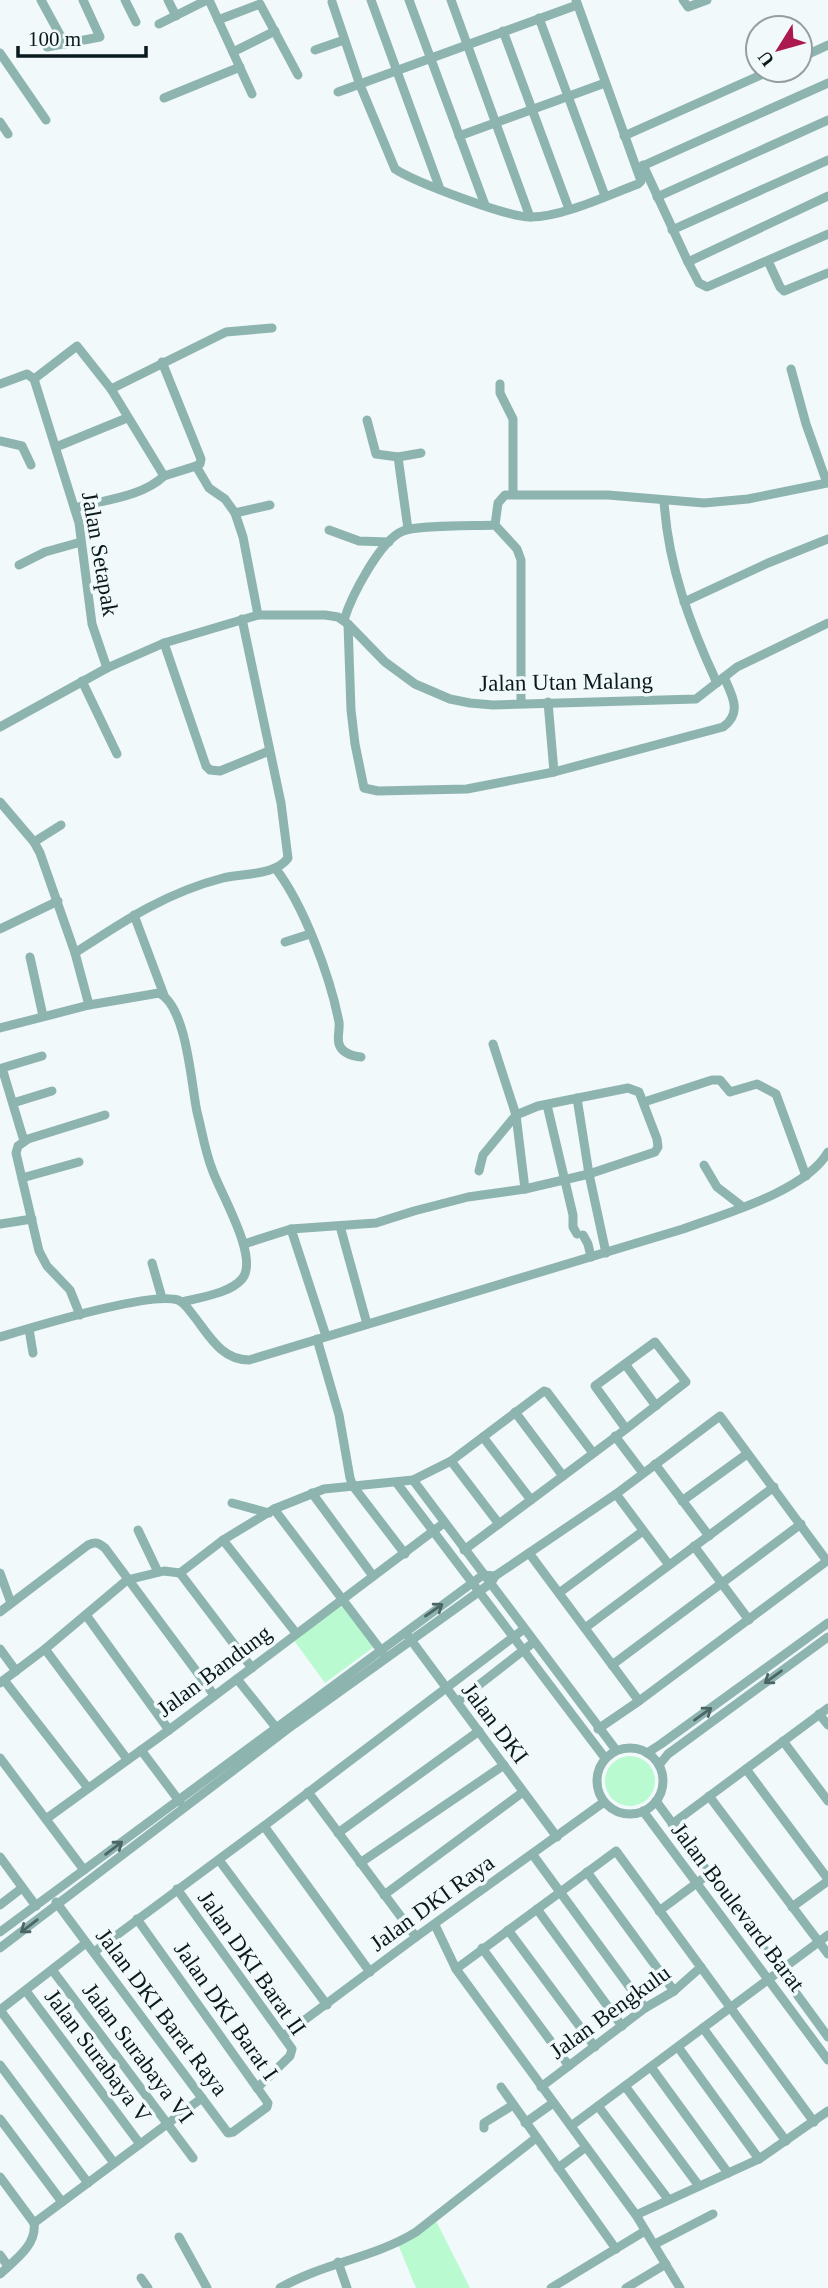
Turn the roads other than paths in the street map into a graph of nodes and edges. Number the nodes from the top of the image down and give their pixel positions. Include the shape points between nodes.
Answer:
1 (41, 0) edge
2 (83, 0) edge
3 (125, 0) edge
4 (168, 0) edge
5 (208, 0) edge
6 (371, 0) edge
7 (409, 0) edge
8 (451, 0) edge
9 (683, 0) edge
10 (707, 0) edge
11 (332, 2) edge
12 (577, 2) edge
13 (176, 16) junction
14 (539, 18) junction
15 (218, 20) junction
16 (136, 22) dead end
17 (159, 24) dead end
18 (275, 31) junction
19 (503, 31) junction
20 (344, 40) junction
21 (65, 44) junction
22 (467, 44) junction
23 (47, 47) dead end
24 (315, 50) dead end
25 (233, 52) junction
26 (0, 53) edge
27 (430, 58) junction
28 (240, 67) junction
29 (396, 72) junction
30 (298, 75) dead end
31 (744, 82) edge
32 (605, 83) junction
33 (828, 83) edge
34 (360, 85) junction
35 (338, 92) dead end
36 (252, 94) dead end
37 (568, 96) junction
38 (164, 98) dead end
39 (532, 110) junction
40 (46, 120) dead end
41 (828, 120) edge
42 (0, 122) edge
43 (496, 123) junction
44 (8, 134) dead end
45 (459, 136) junction
46 (624, 136) junction
47 (828, 160) edge
48 (640, 167) junction
49 (440, 189) junction
50 (605, 196) junction
51 (828, 196) edge
52 (657, 197) junction
53 (485, 205) junction
54 (569, 209) junction
55 (530, 217) junction
56 (672, 230) junction
57 (828, 234) edge
58 (768, 261) junction
59 (688, 262) junction
60 (828, 273) edge
61 (272, 328) dead end
62 (162, 362) junction
63 (791, 369) dead end
64 (34, 379) junction
65 (0, 383) edge
66 (500, 384) dead end
67 (111, 389) junction
68 (127, 418) junction
69 (367, 420) dead end
70 (0, 441) edge
71 (56, 447) junction
72 (421, 453) dead end
73 (398, 457) junction
74 (31, 465) dead end
75 (196, 466) junction
76 (164, 476) junction
77 (827, 484) edge
78 (513, 494) junction
79 (664, 501) junction
80 (270, 505) dead end
81 (75, 508) junction
82 (235, 513) junction
83 (495, 524) junction
84 (408, 529) junction
85 (329, 530) dead end
86 (828, 539) edge
87 (81, 542) junction
88 (389, 542) junction
89 (19, 565) dead end
90 (684, 602) junction
91 (258, 615) junction
92 (242, 619) junction
93 (346, 622) junction
94 (828, 623) edge
95 (164, 643) junction
96 (107, 668) junction
97 (721, 680) junction
98 (82, 681) junction
99 (548, 702) junction
100 (521, 703) junction
101 (0, 727) edge
102 (269, 751) junction
103 (117, 754) dead end
104 (554, 772) junction
105 (0, 802) edge
106 (61, 825) dead end
107 (34, 842) junction
108 (276, 869) junction
109 (58, 901) junction
110 (134, 915) junction
111 (0, 929) edge
112 (310, 934) junction
113 (285, 942) dead end
114 (75, 953) junction
115 (30, 957) dead end
116 (164, 995) junction
117 (89, 1005) junction
118 (43, 1016) junction
119 (0, 1028) edge
120 (493, 1044) dead end
121 (42, 1056) dead end
122 (361, 1058) dead end
123 (52, 1091) dead end
124 (577, 1098) junction
125 (644, 1102) junction
126 (13, 1103) junction
127 (547, 1105) junction
128 (106, 1115) dead end
129 (516, 1115) junction
130 (24, 1141) junction
131 (828, 1152) edge
132 (79, 1162) dead end
133 (704, 1165) dead end
134 (479, 1171) dead end
135 (589, 1174) junction
136 (806, 1176) junction
137 (22, 1178) junction
138 (564, 1181) junction
139 (525, 1189) junction
140 (743, 1207) junction
141 (32, 1219) junction
142 (0, 1224) edge
143 (340, 1226) junction
144 (292, 1228) junction
145 (244, 1244) junction
146 (606, 1253) junction
147 (591, 1257) junction
148 (152, 1263) dead end
149 (162, 1298) junction
150 (183, 1302) junction
151 (80, 1315) junction
152 (367, 1324) junction
153 (29, 1329) junction
154 (0, 1337) edge
155 (321, 1338) junction
156 (33, 1353) dead end
157 (625, 1364) junction
158 (656, 1406) junction
159 (515, 1412) junction
160 (626, 1429) junction
161 (615, 1436) junction
162 (483, 1437) junction
163 (593, 1453) junction
164 (747, 1454) junction
165 (451, 1461) junction
166 (656, 1464) junction
167 (643, 1473) junction
168 (563, 1476) junction
169 (413, 1480) junction
170 (396, 1482) junction
171 (354, 1486) junction
172 (774, 1487) junction
173 (312, 1493) junction
174 (615, 1494) junction
175 (531, 1500) junction
176 (682, 1501) junction
177 (232, 1503) dead end
178 (271, 1511) junction
179 (444, 1523) junction
180 (499, 1524) junction
181 (801, 1524) junction
182 (138, 1530) dead end
183 (643, 1531) junction
184 (434, 1532) junction
185 (709, 1536) junction
186 (223, 1540) junction
187 (694, 1546) junction
188 (464, 1550) junction
189 (528, 1553) junction
190 (405, 1554) junction
191 (669, 1565) junction
192 (0, 1573) edge
193 (158, 1573) junction
194 (180, 1573) junction
195 (483, 1575) junction
196 (373, 1576) junction
197 (493, 1579) junction
198 (127, 1580) junction
199 (722, 1584) junction
200 (476, 1587) junction
201 (559, 1593) junction
202 (342, 1599) junction
203 (11, 1603) junction
204 (0, 1612) edge
205 (86, 1615) junction
206 (749, 1620) junction
207 (828, 1623) edge
208 (585, 1628) junction
209 (524, 1629) junction
210 (296, 1633) junction
211 (407, 1636) junction
212 (513, 1637) junction
213 (828, 1637) edge
214 (534, 1642) junction
215 (45, 1649) junction
216 (0, 1650) edge
217 (523, 1650) junction
218 (383, 1654) junction
219 (612, 1665) junction
220 (252, 1668) junction
221 (16, 1671) junction
222 (237, 1679) junction
223 (2, 1681) edge
224 (445, 1689) junction
225 (214, 1695) junction
226 (639, 1701) junction
227 (457, 1702) junction
228 (828, 1708) edge
229 (820, 1714) junction
230 (828, 1725) edge
231 (598, 1729) junction
232 (169, 1730) junction
233 (279, 1731) junction
234 (479, 1731) junction
235 (783, 1741) junction
236 (141, 1750) junction
237 (615, 1751) junction
238 (647, 1753) junction
239 (0, 1758) edge
240 (605, 1758) junction
241 (127, 1759) junction
242 (504, 1765) junction
243 (659, 1765) junction
244 (746, 1769) junction
245 (88, 1788) junction
246 (308, 1792) junction
247 (523, 1792) junction
248 (709, 1796) junction
249 (656, 1801) junction
250 (828, 1801) edge
251 (604, 1802) junction
252 (181, 1803) junction
253 (643, 1811) junction
254 (46, 1819) junction
255 (672, 1824) junction
256 (264, 1826) junction
257 (338, 1833) junction
258 (557, 1837) junction
259 (533, 1855) junction
260 (0, 1857) edge
261 (219, 1860) junction
262 (360, 1863) junction
263 (84, 1870) junction
264 (587, 1872) junction
265 (709, 1874) junction
266 (828, 1880) edge
267 (696, 1883) junction
268 (22, 1888) junction
269 (177, 1889) junction
270 (560, 1890) junction
271 (51, 1895) junction
272 (384, 1895) junction
273 (0, 1905) edge
274 (58, 1905) junction
275 (36, 1906) junction
276 (792, 1907) junction
277 (537, 1909) junction
278 (659, 1911) junction
279 (137, 1920) junction
280 (435, 1925) junction
281 (508, 1930) junction
282 (0, 1932) edge
283 (828, 1935) edge
284 (416, 1937) junction
285 (819, 1942) junction
286 (86, 1943) junction
287 (0, 1948) edge
288 (482, 1948) junction
289 (94, 1952) junction
290 (828, 1954) edge
291 (701, 1967) junction
292 (456, 1969) junction
293 (53, 1971) junction
294 (781, 1971) junction
295 (370, 1972) junction
296 (769, 1980) junction
297 (26, 1991) junction
298 (674, 1991) junction
299 (327, 2006) junction
300 (645, 2008) junction
301 (731, 2008) junction
302 (0, 2010) edge
303 (622, 2026) junction
304 (703, 2028) junction
305 (283, 2036) junction
306 (828, 2037) edge
307 (595, 2047) junction
308 (678, 2047) junction
309 (828, 2060) edge
310 (0, 2065) edge
311 (569, 2066) junction
312 (651, 2067) junction
313 (625, 2086) junction
314 (501, 2087) dead end
315 (541, 2087) junction
316 (257, 2088) junction
317 (202, 2098) junction
318 (552, 2103) junction
319 (513, 2105) junction
320 (598, 2106) junction
321 (827, 2114) edge
322 (0, 2119) edge
323 (248, 2121) joint
324 (814, 2122) junction
325 (525, 2123) junction
326 (167, 2124) junction
327 (570, 2126) junction
328 (484, 2128) dead end
329 (536, 2138) junction
330 (786, 2141) junction
331 (140, 2144) junction
332 (586, 2147) junction
333 (193, 2158) dead end
334 (759, 2159) junction
335 (114, 2163) junction
336 (558, 2168) junction
337 (728, 2173) junction
338 (0, 2177) edge
339 (88, 2183) junction
340 (699, 2186) junction
341 (668, 2199) junction
342 (62, 2202) junction
343 (636, 2214) junction
344 (713, 2214) dead end
345 (34, 2222) junction
346 (645, 2231) junction
347 (179, 2237) dead end
348 (654, 2244) junction
349 (616, 2249) junction
350 (0, 2255) edge
351 (338, 2262) junction
352 (666, 2264) junction
353 (8, 2266) junction
354 (0, 2274) edge
355 (141, 2278) dead end
356 (148, 2288) edge
357 (207, 2288) edge
358 (280, 2288) edge
359 (347, 2288) edge
360 (551, 2288) edge
361 (626, 2288) edge
362 (680, 2288) edge

1 - 21 street
2 - 21 street via 101,36
3 - 16 street
4 - 13 street
5 - 13 street
5 - 15 street
6 - 29 street
7 - 27 street
8 - 22 street
9 - 10 street via 688,6
11 - 20 street
12 - 14 street
12 - 32 street
13 - 17 street
14 - 19 street
14 - 37 street
15 - 18 street via 260,4
15 - 25 street
18 - 25 street
18 - 30 street
19 - 22 street
19 - 39 street
20 - 24 street
20 - 34 street
21 - 23 street
22 - 27 street
22 - 43 street
25 - 28 street
26 - 40 street
27 - 29 street
27 - 45 street
28 - 36 street
28 - 38 street
29 - 34 street
29 - 49 street
31 - 46 street
32 - 37 street
32 - 46 street
33 - 48 street
34 - 35 street
34 - 49 street via 393,167
37 - 39 street
37 - 50 street
39 - 43 street
39 - 54 street
41 - 52 street
42 - 44 street
43 - 45 street
43 - 55 street
45 - 53 street
46 - 48 street
47 - 56 street
48 - 50 street via 640,183
48 - 52 street
49 - 53 street
50 - 54 street
51 - 59 street
52 - 56 street
53 - 55 street
54 - 55 street
56 - 59 street
57 - 58 street
58 - 59 street via 707,287 699,283
58 - 60 street via 784,291
61 - 62 street via 226,332
62 - 67 street
62 - 75 street via 201,459
63 - 77 street
64 - 65 street via 27,374
64 - 67 street via 77,346
64 - 71 street, Jalan Setapak
66 - 78 street via 513,419
67 - 68 street
68 - 71 street
68 - 76 street
69 - 73 street via 376,454
70 - 74 street via 22,446
71 - 81 street, Jalan Setapak
72 - 73 street
73 - 84 street
75 - 76 street
75 - 82 street via 209,488
76 - 81 street via 139,491
77 - 79 street via 748,499
78 - 79 street via 617,495
78 - 83 street via 499,500
79 - 90 street
80 - 82 street
81 - 87 street, Jalan Setapak
82 - 91 street
83 - 84 street
83 - 100 street via 521,559
84 - 88 street
85 - 88 street via 359,541
86 - 90 street
87 - 89 street
87 - 96 street, Jalan Setapak via 92,624
88 - 93 street via 359,582
90 - 97 street via 699,643
91 - 92 street
91 - 93 street via 325,615
92 - 95 street
92 - 102 street
93 - 100 street, Jalan Utan Malang via 384,662 432,692 470,703
93 - 104 street via 351,710 364,788 378,792 454,791
94 - 97 street, Jalan Utan Malang via 742,664
95 - 96 street
95 - 102 street via 209,770 220,771
96 - 98 street
97 - 99 street, Jalan Utan Malang via 691,700
97 - 104 street via 735,706 733,718 723,727
98 - 101 street
98 - 103 street
99 - 100 street, Jalan Utan Malang
99 - 104 street
102 - 108 street via 289,852
105 - 107 street
106 - 107 street
107 - 109 street
108 - 110 street via 209,882
108 - 112 street
109 - 111 street
109 - 114 street
110 - 114 street
110 - 116 street
112 - 113 street
112 - 122 street via 330,988 339,1044 344,1052
114 - 117 street
115 - 118 street
116 - 117 street via 154,992
116 - 145 street via 186,1041 212,1170
117 - 118 street
118 - 119 street
120 - 129 street
121 - 126 street via 2,1068
123 - 126 street
124 - 125 street via 628,1088 639,1092
124 - 127 street
124 - 135 street
125 - 135 street via 657,1139 655,1152
125 - 136 street via 712,1080 719,1080 730,1092 753,1084 762,1086 776,1094
126 - 130 street
127 - 129 street
127 - 138 street
128 - 130 street
129 - 134 street via 483,1154
129 - 139 street
130 - 137 street via 16,1153
131 - 136 street
132 - 137 street
133 - 140 street via 717,1187
135 - 138 street
135 - 146 street
136 - 140 street
137 - 141 street
138 - 139 street
138 - 147 street via 573,1227 588,1244
139 - 143 street via 486,1193 376,1223
140 - 146 street
141 - 142 street
141 - 151 street via 43,1259 70,1290
143 - 144 street
143 - 152 street
144 - 145 street
144 - 155 street
145 - 150 street via 247,1265 242,1279 229,1288
146 - 147 street
147 - 152 street
148 - 149 street
149 - 150 street
149 - 151 street
150 - 155 street via 223,1352 238,1360
151 - 153 street
152 - 155 street
153 - 154 street
153 - 156 street
155 - 171 street
157 - 158 street
157 - 158 street via 655,1342 678,1371 685,1384
157 - 160 street via 595,1388
158 - 160 street
159 - 162 street
159 - 163 street via 545,1391
159 - 168 street
160 - 161 street
161 - 163 street
161 - 167 street
162 - 165 street
162 - 175 street
163 - 168 street
164 - 166 street via 720,1416
164 - 172 street
164 - 176 street
165 - 169 street
165 - 180 street
166 - 167 street
166 - 176 street
167 - 174 street
168 - 175 street
169 - 170 street
169 - 179 street
170 - 171 street
170 - 184 street
171 - 173 street
171 - 190 street
172 - 181 street
172 - 185 street
173 - 178 street
173 - 196 street
174 - 183 street
174 - 189 street
175 - 180 street
176 - 185 street
177 - 178 street
178 - 186 street
178 - 202 street
179 - 184 street, Jalan Bandung
179 - 188 street
180 - 188 street
181 - 199 street
181 - 206 street via 827,1561
182 - 193 street
183 - 191 street
183 - 201 street
184 - 190 street, Jalan Bandung
184 - 200 street
185 - 187 street
186 - 194 street
186 - 210 street
187 - 191 street
187 - 199 street
188 - 195 street
189 - 197 street
189 - 201 street
190 - 196 street, Jalan Bandung
191 - 208 street
192 - 203 street
193 - 194 street
193 - 198 street
194 - 220 street
195 - 197 street
195 - 200 street
196 - 202 street, Jalan Bandung
197 - 200 street
197 - 209 street
198 - 203 street via 105,1548 93,1543
198 - 205 street
198 - 225 street
199 - 206 street
199 - 219 street
200 - 211 street
200 - 212 street
201 - 208 street
202 - 210 street, Jalan Bandung
202 - 218 street
203 - 204 street
205 - 215 street
205 - 232 street
206 - 226 street
238 -> 207 street
208 - 219 street
209 - 212 street
209 - 214 street
210 - 220 street, Jalan Bandung
211 - 218 street
211 - 224 street, Jalan DKI
212 - 217 street
212 - 224 street
213 -> 243 street
214 - 217 street
214 - 231 street
215 - 221 street
215 - 241 street
216 - 221 street
217 - 227 street
217 - 240 street
218 - 233 street
219 - 226 street
220 - 222 street, Jalan Bandung
221 - 223 street
222 - 225 street, Jalan Bandung
222 - 233 street
223 - 245 street
224 - 227 street, Jalan DKI
224 - 246 street
225 - 232 street, Jalan Bandung
226 - 231 street
227 - 234 street, Jalan DKI
228 - 229 street
229 - 230 street
229 - 235 street
231 - 237 street
232 - 236 street, Jalan Bandung
233 - 252 street
234 - 242 street, Jalan DKI
234 - 257 street
235 - 244 street
235 - 250 street
236 - 241 street, Jalan Bandung
236 - 252 street
237 - 238 street via 637,1748
237 - 240 street
238 - 243 street
239 - 254 street
240 - 251 street via 597,1773 597,1789
241 - 245 street, Jalan Bandung
242 - 247 street, Jalan DKI
242 - 262 street
243 - 249 street via 662,1784
244 - 248 street
244 - 266 street
245 - 254 street, Jalan Bandung
246 - 256 street
246 - 257 street
247 - 258 street, Jalan DKI
247 - 272 street
248 - 255 street
248 - 276 street
249 - 253 street
249 - 255 street, Jalan Boulevard Barat
251 - 253 street via 615,1811
251 - 258 street, Jalan DKI Raya
263 -> 252 street
252 - 274 street
253 - 267 street, Jalan Boulevard Barat
254 - 263 street
255 - 265 street, Jalan Boulevard Barat
256 - 261 street
256 - 295 street
257 - 262 street
258 - 259 street, Jalan DKI Raya
259 - 270 street
259 - 280 street, Jalan DKI Raya
260 - 268 street
261 - 269 street
261 - 299 street
262 - 272 street
263 - 271 street
264 - 270 street
264 - 278 street via 616,1851
264 - 298 street
265 - 267 street
265 - 294 street, Jalan Boulevard Barat
266 - 276 street
267 - 278 street
267 - 296 street, Jalan Boulevard Barat
268 - 273 street
268 - 275 street
269 - 279 street
269 - 305 street, Jalan DKI Barat II
270 - 277 street
270 - 300 street
271 - 274 street, Jalan DKI Barat Raya
271 - 275 street
272 - 284 street
274 - 286 street, Jalan DKI Barat Raya
274 -> 287 street
275 - 282 street
276 - 285 street
277 - 281 street
277 - 303 street
278 - 291 street
279 - 289 street
279 - 316 street, Jalan DKI Barat I
280 - 284 street, Jalan DKI Raya
280 - 292 street
281 - 288 street
281 - 307 street
283 - 285 street
284 - 295 street, Jalan DKI Raya
285 - 290 street
285 - 294 street
286 - 289 street, Jalan DKI Barat Raya
286 - 293 street
288 - 292 street
288 - 311 street
289 - 317 street, Jalan DKI Barat Raya
291 - 298 street, Jalan Bengkulu
291 - 301 street
292 - 315 street
293 - 297 street
293 - 326 street, Jalan Surabaya VI
294 - 296 street
294 - 306 street, Jalan Boulevard Barat
295 - 299 street, Jalan DKI Raya
296 - 301 street
296 - 309 street, Jalan Boulevard Barat
297 - 302 street
297 - 331 street, Jalan Surabaya V
298 - 300 street, Jalan Bengkulu
299 - 305 street, Jalan DKI Raya
300 - 303 street, Jalan Bengkulu
301 - 304 street
301 - 324 street
302 - 335 street
303 - 307 street, Jalan Bengkulu
304 - 308 street
304 - 330 street
305 - 316 street, Jalan DKI Barat II via 292,2049 290,2056
307 - 311 street, Jalan Bengkulu
308 - 312 street
308 - 334 street
310 - 339 street
311 - 315 street, Jalan Bengkulu
312 - 313 street
312 - 337 street
313 - 320 street
313 - 340 street
314 - 319 street
315 - 318 street
316 - 323 street, Jalan DKI Barat I via 268,2105
317 - 323 street, Jalan DKI Barat Raya via 228,2133
317 - 326 street
318 - 325 street
318 - 327 street
319 - 325 street
319 - 328 street via 484,2123
320 - 327 street
320 - 341 street
321 - 324 street
322 - 342 street
324 - 330 street
325 - 329 street
326 - 331 street
326 - 333 street, Jalan Surabaya VI
327 - 332 street
329 - 336 street
329 - 351 street via 416,2232
330 - 334 street
331 - 335 street
332 - 336 street
332 - 343 street
334 - 337 street
335 - 339 street
336 - 349 street
337 - 340 street
338 - 345 street
339 - 342 street
340 - 341 street
341 - 343 street
342 - 345 street
343 - 346 street
344 - 348 street
345 - 353 street via 26,2249
346 - 348 street
346 - 349 street
347 - 357 street
348 - 352 street
349 - 360 street
350 - 353 street
351 - 358 street
351 - 359 street
352 - 361 street
352 - 362 street
353 - 354 street
355 - 356 street

